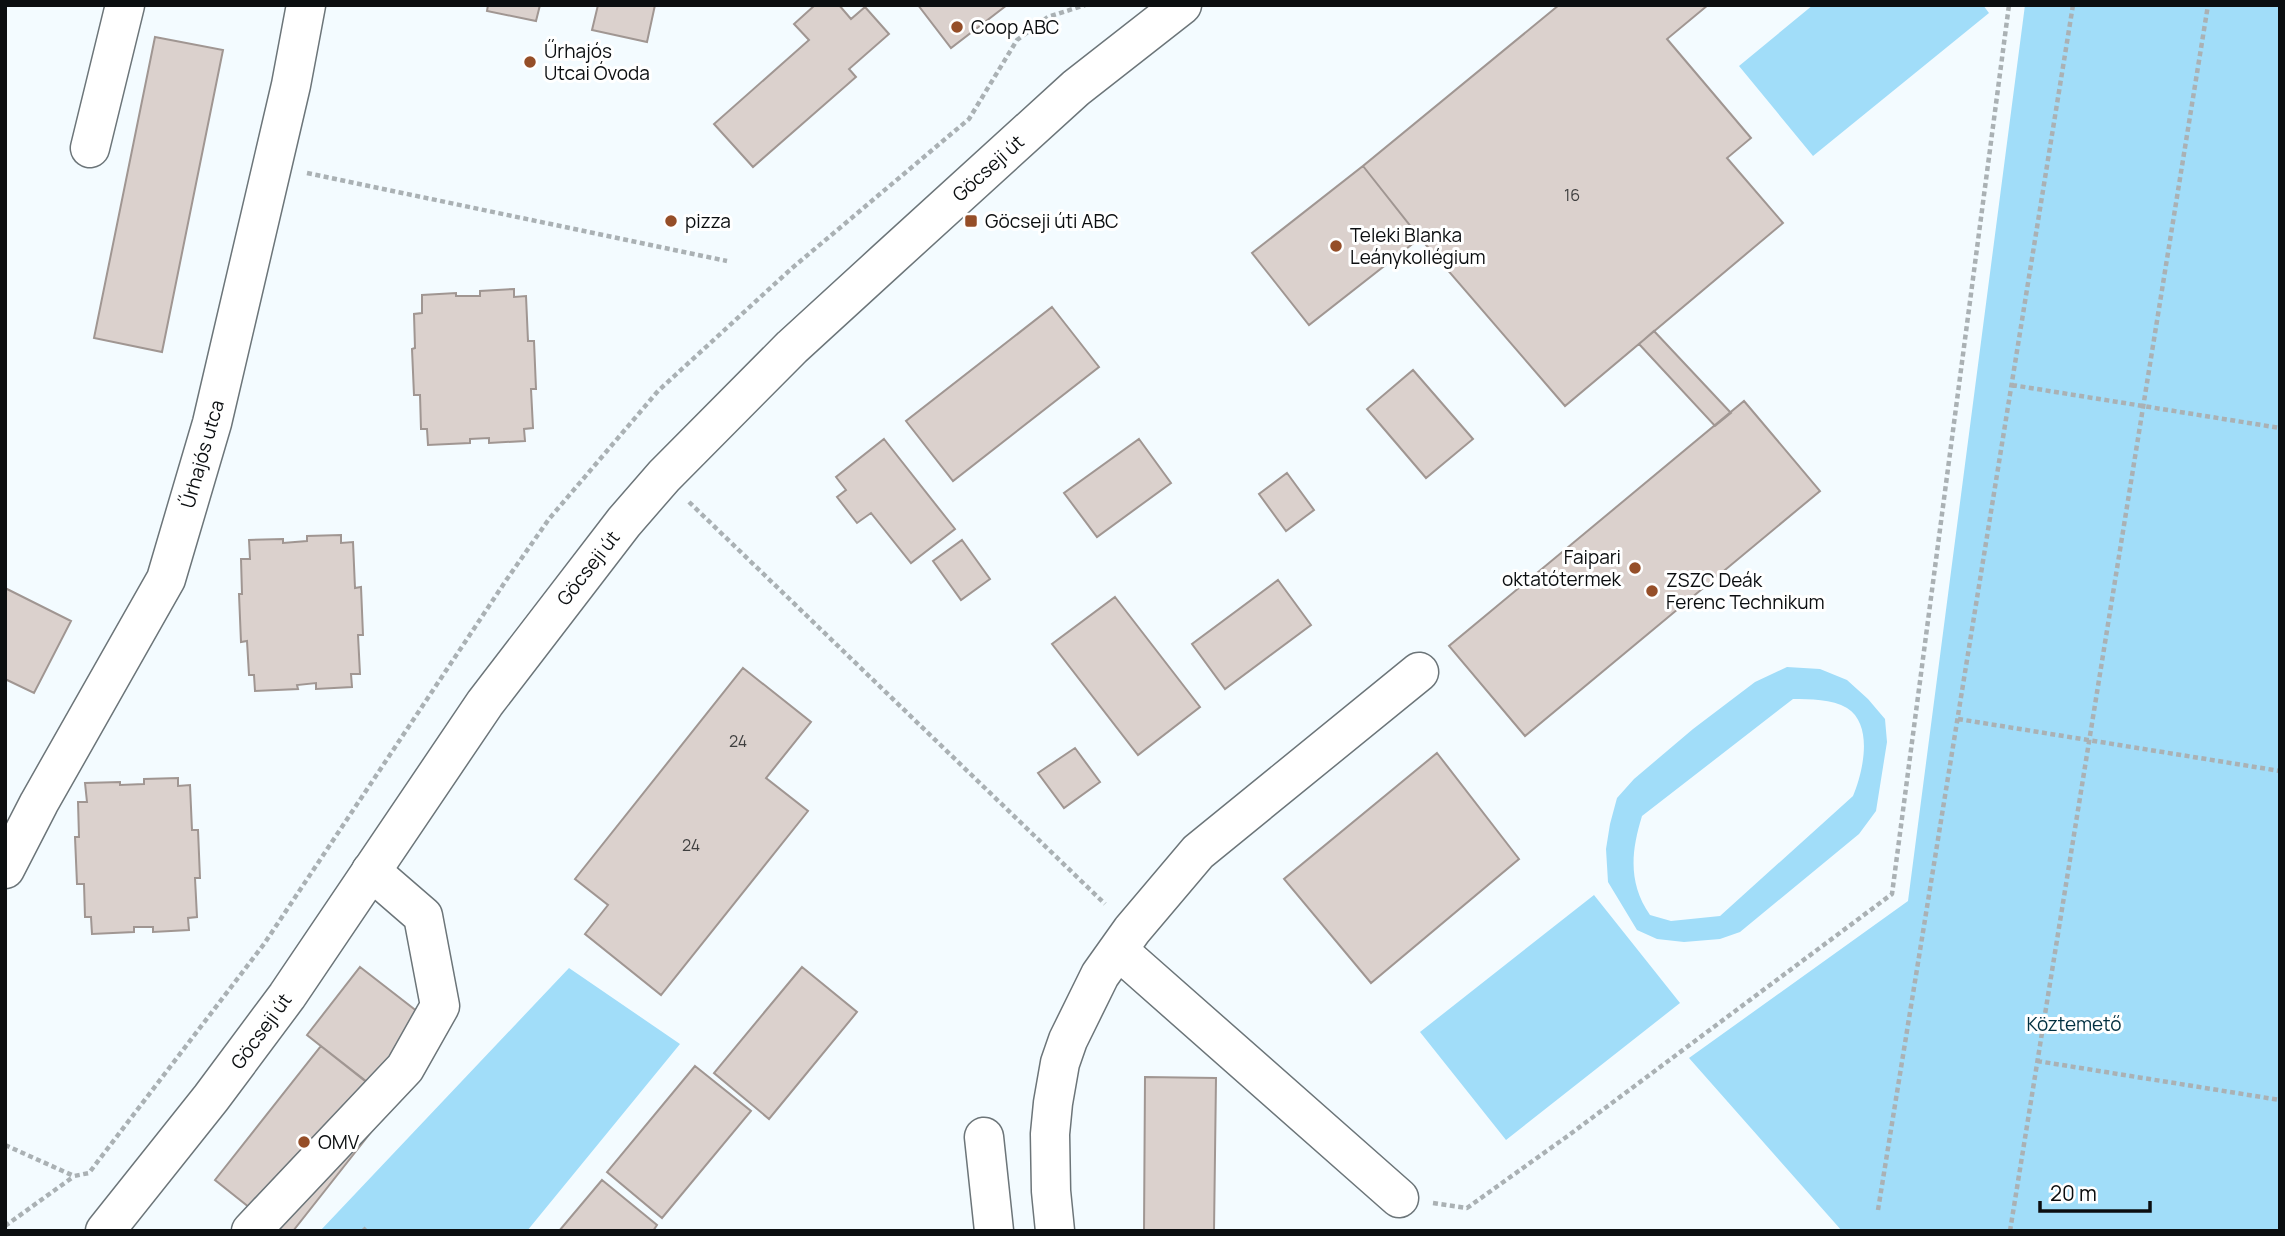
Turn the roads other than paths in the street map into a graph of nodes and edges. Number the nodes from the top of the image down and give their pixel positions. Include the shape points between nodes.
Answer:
1 (125, 5) edge
2 (1182, 5) edge
3 (296, 7) edge
4 (90, 148) dead end
5 (1419, 672) dead end
6 (5, 869) edge
7 (371, 871) junction
8 (1125, 940) junction
9 (984, 1136) dead end
10 (1399, 1198) road end
11 (115, 1230) edge
12 (251, 1231) edge
13 (994, 1231) edge
14 (1055, 1231) edge

1 - 4 street
2 - 7 street, Göcseji út via 1016,142 792,347 664,476 485,703
3 - 6 street, Űrhajós utca via 291,85 212,423 166,579
5 - 8 street via 1198,852
7 - 11 street, Göcseji út via 279,1007
7 - 12 street via 423,916 440,1006 405,1068
8 - 10 street
8 - 14 street via 1100,975 1060,1063 1050,1134
9 - 13 street

